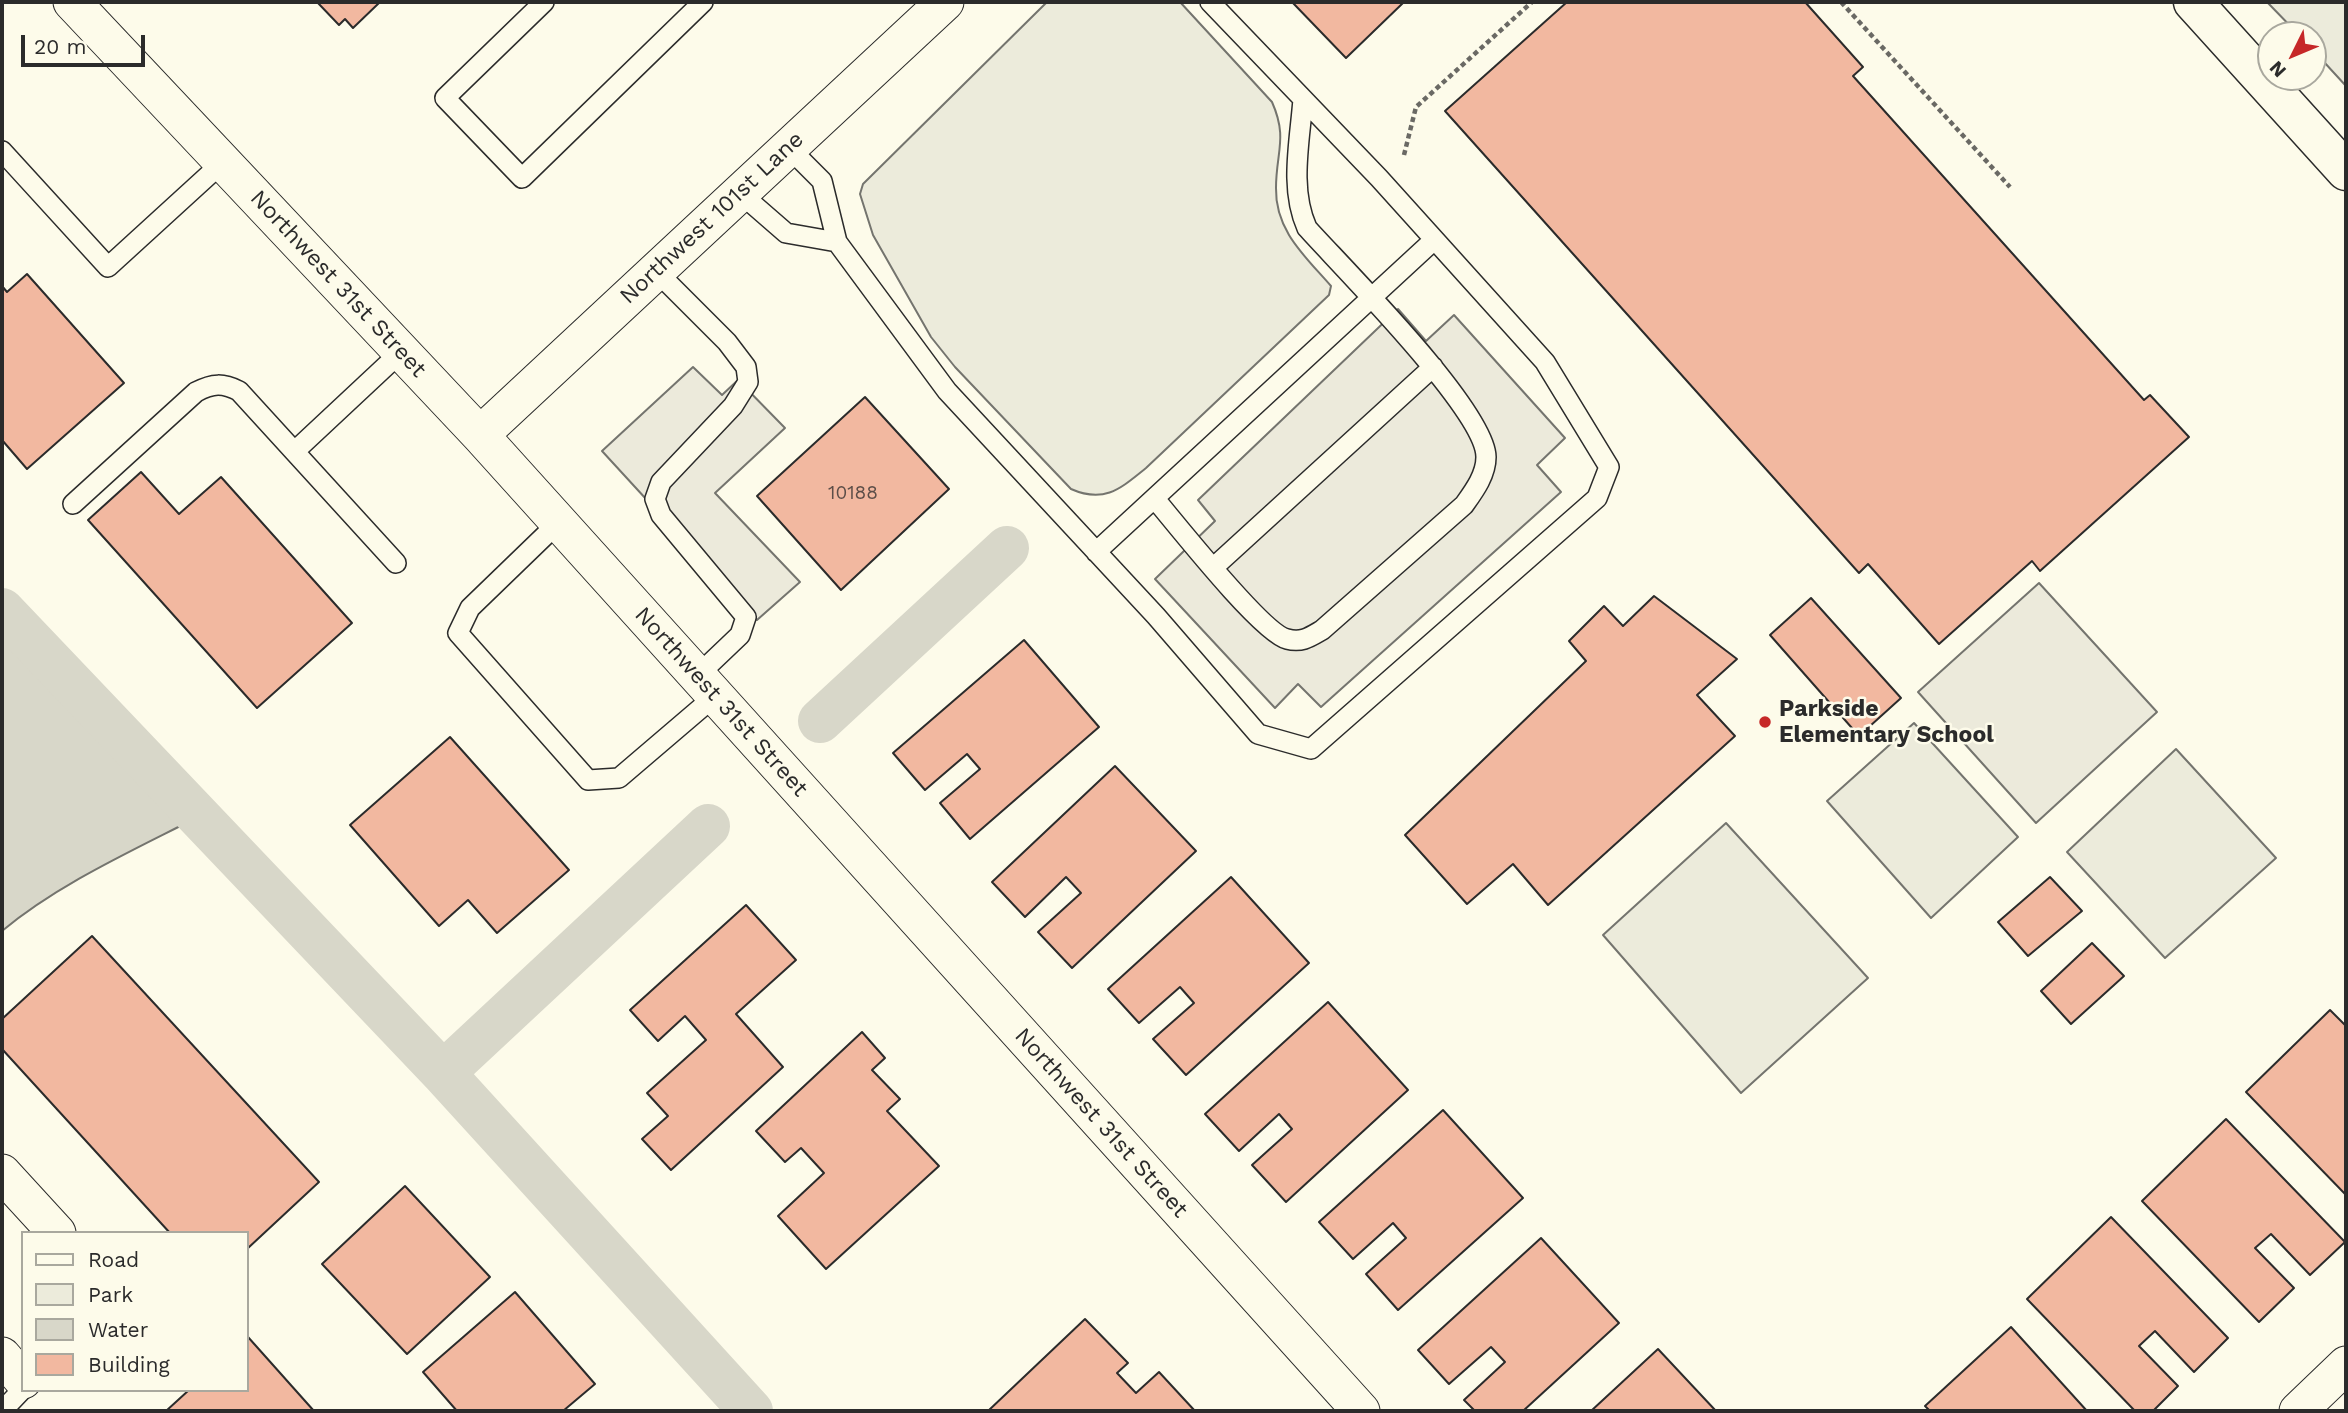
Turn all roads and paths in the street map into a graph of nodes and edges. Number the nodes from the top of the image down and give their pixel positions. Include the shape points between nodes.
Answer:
1 (72, 2) edge
2 (544, 2) edge
3 (703, 2) edge
4 (944, 2) edge
5 (1210, 2) edge
6 (1532, 2) edge
7 (1841, 2) edge
8 (2193, 2) edge
9 (1303, 99) junction
10 (788, 146) junction
11 (2, 151) edge
12 (1404, 155) dead end
13 (223, 162) junction
14 (2346, 171) edge
15 (2010, 187) dead end
16 (740, 193) junction
17 (1434, 240) junction
18 (837, 242) junction
19 (656, 271) junction
20 (1370, 299) junction
21 (402, 351) junction
22 (1433, 367) junction
23 (480, 435) junction
24 (295, 451) junction
25 (1155, 499) junction
26 (73, 504) dead end
27 (559, 522) junction
28 (1096, 552) junction
29 (396, 563) dead end
30 (1214, 567) junction
31 (706, 686) junction
32 (2, 1173) edge
33 (55, 1231) edge
34 (2, 1356) edge
35 (2346, 1365) edge
36 (21, 1378) edge
37 (21, 1391) edge
38 (2, 1411) edge
39 (1361, 1411) edge
40 (2298, 1411) edge

1 - 13 street, Northwest 31st Street
2 - 3 lane via 445,98 522,178
4 - 10 street, Northwest 101st Lane
5 - 9 lane
6 - 12 path via 1416,107
7 - 15 path
8 - 14 street
9 - 17 lane
9 - 20 lane via 1300,213 1307,228
10 - 16 street, Northwest 101st Lane
10 - 18 lane via 822,181
11 - 13 lane via 108,267
13 - 21 street, Northwest 31st Street
16 - 18 lane via 786,233
16 - 19 street, Northwest 101st Lane
17 - 20 lane
17 - 28 lane via 1545,362 1609,467 1597,498 1311,749 1258,734
18 - 28 lane via 947,391
19 - 23 street, Northwest 101st Lane
19 - 31 lane via 727,342 746,367 748,382 733,406 661,482 655,499 661,515 746,617 740,635
20 - 22 lane
20 - 25 lane
21 - 23 street, Northwest 31st Street
21 - 24 lane
22 - 30 lane
22 - 30 lane via 1481,436 1486,456 1478,486 1464,505 1304,641 1286,639 1272,630
23 - 27 street, Northwest 31st Street
24 - 26 lane via 239,391 211,384 196,392
24 - 29 lane
25 - 28 lane
25 - 30 lane
27 - 31 street, Northwest 31st Street
27 - 31 lane via 470,608 458,633 589,780 620,778
31 - 39 street, Northwest 31st Street
32 - 33 street
34 - 36 street
35 - 40 street
37 - 38 lane

